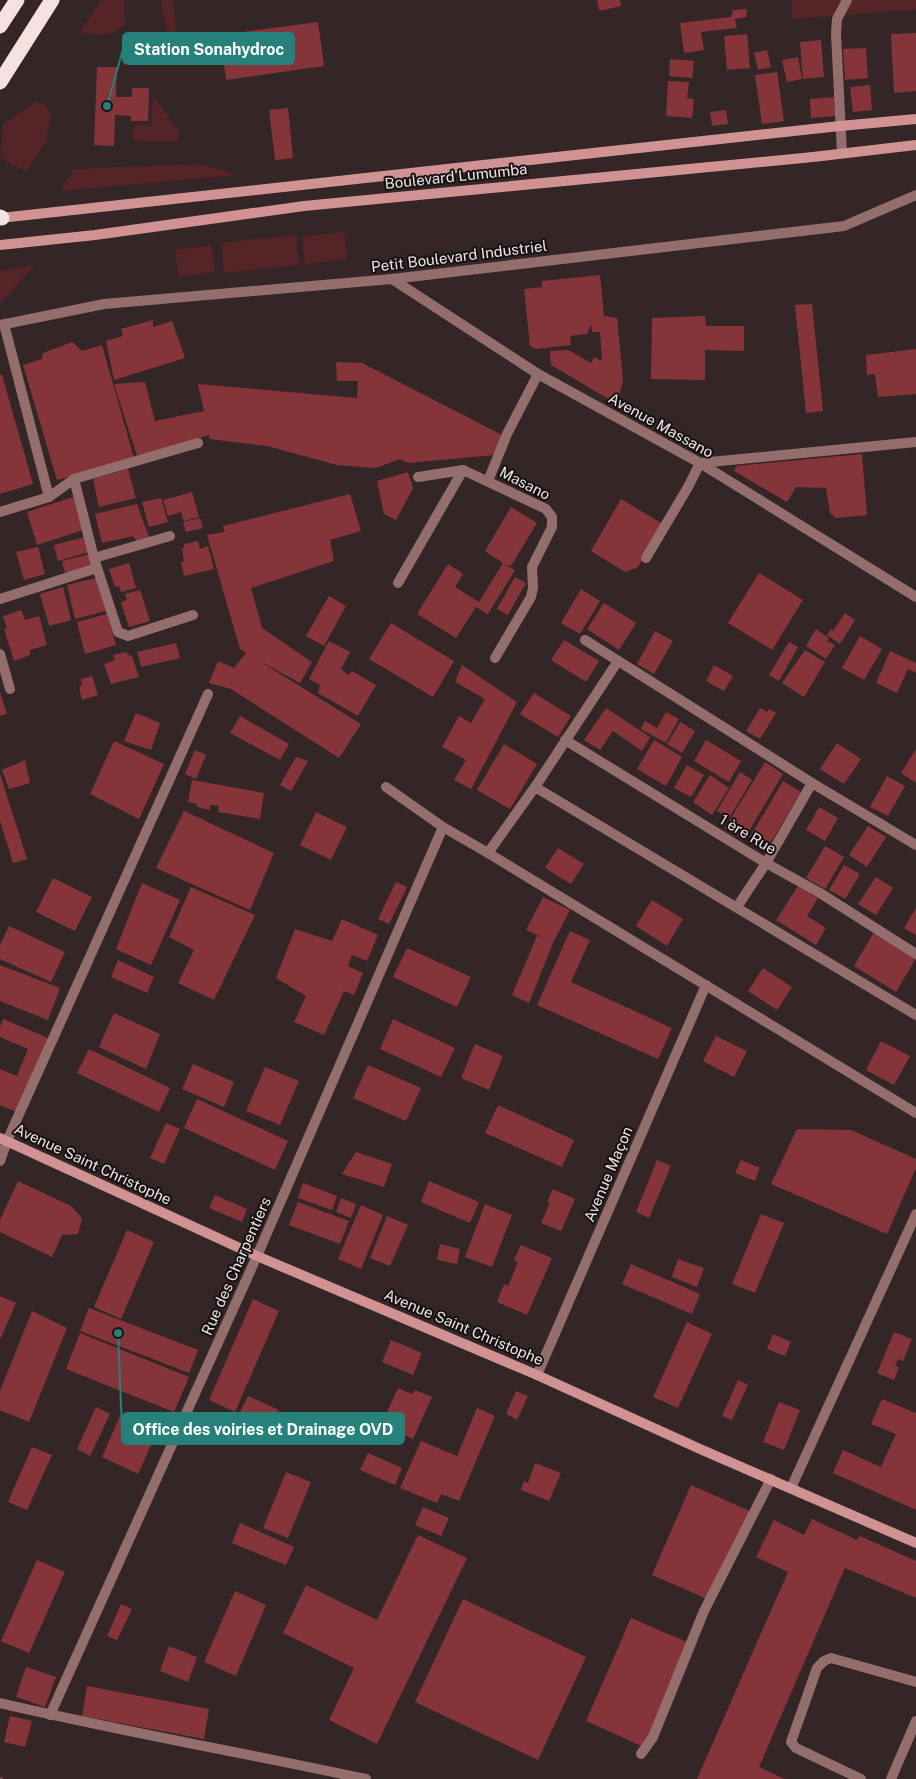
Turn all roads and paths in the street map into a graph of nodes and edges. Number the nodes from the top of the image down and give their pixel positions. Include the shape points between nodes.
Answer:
1 (17, 0) edge
2 (52, 0) edge
3 (847, 0) edge
4 (0, 26) edge
5 (0, 82) edge
6 (916, 119) edge
7 (840, 126) junction
8 (916, 145) edge
9 (842, 154) junction
10 (916, 195) edge
11 (1, 218) edge
12 (0, 245) edge
13 (392, 279) junction
14 (2, 324) edge
15 (538, 374) junction
16 (916, 442) edge
17 (198, 443) dead end
18 (700, 463) junction
19 (463, 470) junction
20 (418, 477) dead end
21 (74, 479) junction
22 (488, 481) junction
23 (49, 497) junction
24 (0, 512) edge
25 (170, 536) dead end
26 (94, 558) junction
27 (646, 558) dead end
28 (97, 568) junction
29 (398, 583) dead end
30 (916, 596) edge
31 (0, 599) edge
32 (193, 615) dead end
33 (584, 640) dead end
34 (0, 654) edge
35 (495, 658) dead end
36 (618, 661) junction
37 (10, 689) dead end
38 (208, 694) dead end
39 (565, 740) junction
40 (812, 783) junction
41 (386, 787) dead end
42 (535, 787) junction
43 (442, 827) junction
44 (916, 845) edge
45 (488, 853) junction
46 (766, 863) junction
47 (737, 907) junction
48 (916, 954) edge
49 (706, 985) junction
50 (916, 1015) edge
51 (916, 1112) edge
52 (4, 1140) edge
53 (0, 1161) edge
54 (916, 1214) edge
55 (257, 1256) junction
56 (537, 1375) junction
57 (771, 1479) junction
58 (791, 1488) junction
59 (916, 1543) edge
60 (916, 1682) edge
61 (0, 1703) edge
62 (50, 1715) junction
63 (916, 1721) edge
64 (642, 1754) dead end
65 (366, 1779) edge
66 (861, 1779) edge
67 (891, 1779) edge

1 - 4 highway
2 - 5 highway
3 - 7 street via 837,19 836,34
6 - 7 main road, Boulevard Lumumba
7 - 9 street
7 - 11 main road, Boulevard Lumumba
8 - 9 main road, Boulevard Lumumba
9 - 12 main road, Boulevard Lumumba via 329,203
10 - 13 street, Petit Boulevard Industriel via 844,226
13 - 14 street, Petit Boulevard Industriel via 104,304
13 - 15 street, Avenue Massano
14 - 23 street
15 - 18 street, Avenue Massano
15 - 22 street via 507,434
16 - 18 street
17 - 21 street
18 - 27 street
18 - 30 street, Avenue Massano
19 - 20 street
19 - 22 street, Masano
19 - 29 street
21 - 23 street
21 - 26 street
22 - 35 street, Masano via 546,508 552,517 552,527 532,567 531,597
23 - 24 street
25 - 26 street
26 - 28 street
28 - 31 street
28 - 32 street via 118,632 122,635 128,636
33 - 36 street
34 - 37 street
36 - 39 street
36 - 40 street
38 - 52 street
39 - 42 street
39 - 46 street, 1 ère Rue
40 - 44 street
40 - 46 street
41 - 43 street
42 - 45 street
42 - 47 street
43 - 45 street
43 - 55 street, Rue des Charpentiers
45 - 49 street
46 - 47 street
46 - 48 street, 1 ère Rue
47 - 50 street
49 - 51 street
49 - 56 street, Avenue Maçon
52 - 53 street
52 - 55 main road, Avenue Saint Christophe
54 - 58 street
55 - 56 main road, Avenue Saint Christophe
55 - 62 street, Rue des Charpentiers
56 - 57 main road, Avenue Saint Christophe
57 - 58 main road, Avenue Saint Christophe
57 - 64 street via 704,1611 653,1737
58 - 59 main road, Avenue Saint Christophe
60 - 66 street via 831,1658 817,1668 791,1742 796,1748
61 - 62 street
62 - 65 street
63 - 67 street

